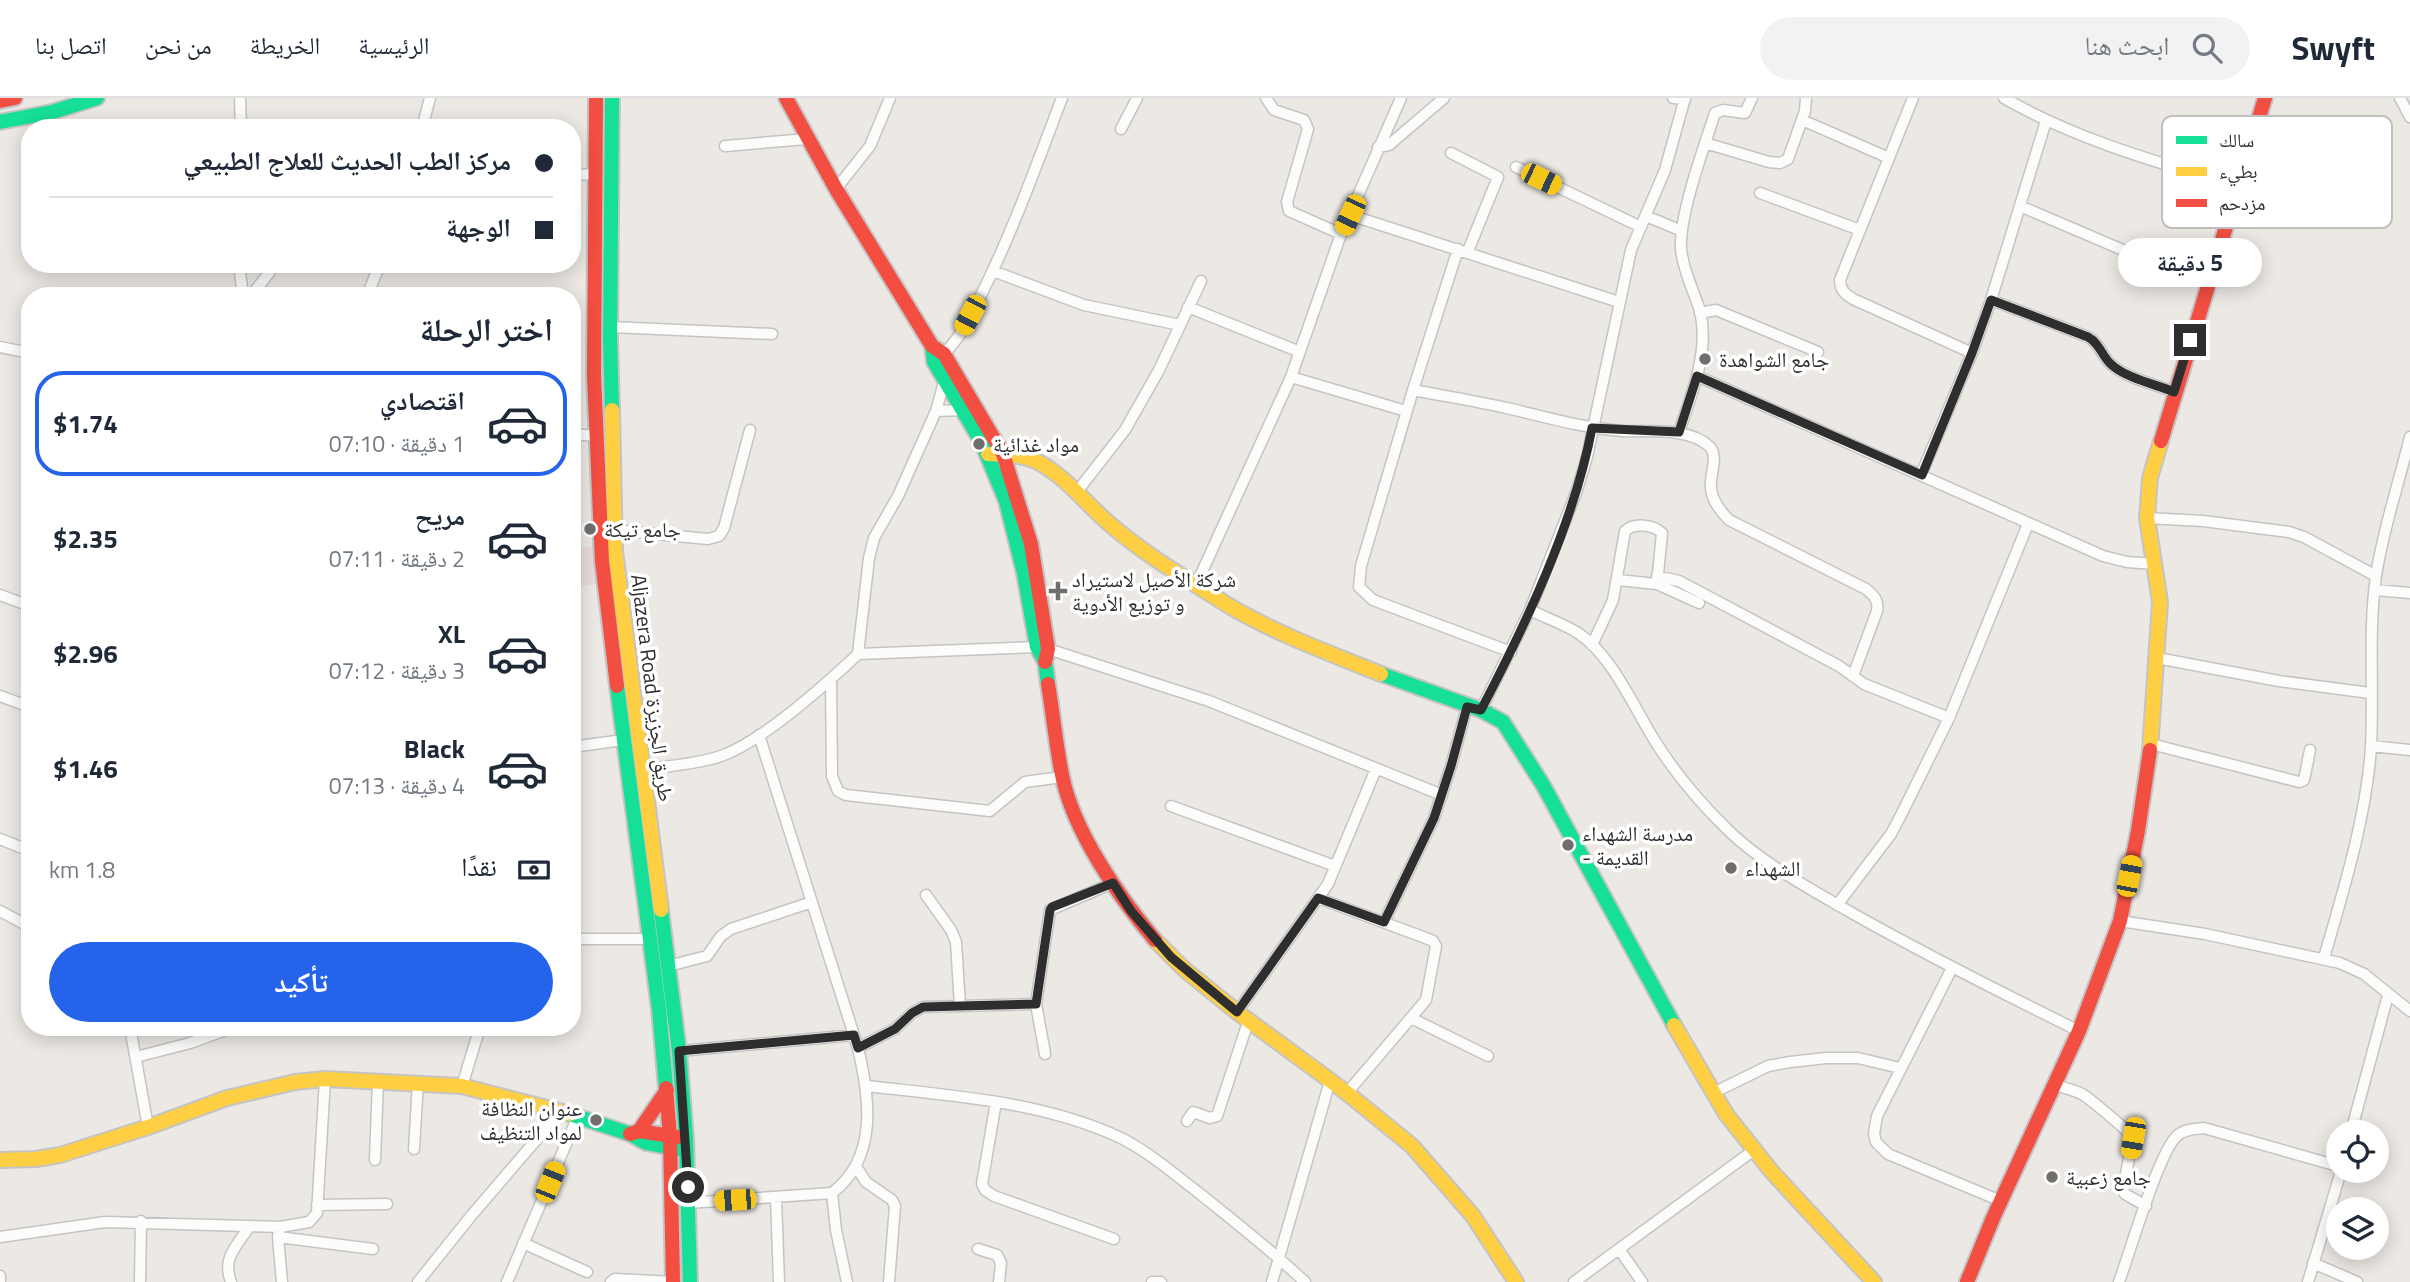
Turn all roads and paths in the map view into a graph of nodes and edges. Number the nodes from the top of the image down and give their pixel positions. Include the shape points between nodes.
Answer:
1 (15, 98) edge
2 (97, 98) edge
3 (240, 98) edge
4 (430, 98) edge
5 (596, 98) edge
6 (612, 98) edge
7 (786, 98) edge
8 (890, 98) edge
9 (1062, 98) edge
10 (1137, 98) edge
11 (1266, 98) edge
12 (1401, 98) edge
13 (1444, 98) edge
14 (1673, 98) edge
15 (1685, 98) edge
16 (1752, 98) edge
17 (1806, 98) edge
18 (1913, 98) edge
19 (2004, 98) edge
20 (2265, 98) edge
21 (2400, 98) edge
22 (0, 101) edge
23 (2019, 102) edge
24 (2259, 116) edge
25 (2410, 117) edge
26 (241, 119) edge
27 (424, 119) edge
28 (1802, 120) junction
29 (2046, 121) junction
30 (0, 122) edge
31 (1121, 129) dead end
32 (807, 139) junction
33 (1705, 143) junction
34 (724, 146) dead end
35 (1378, 147) junction
36 (1451, 153) dead end
37 (1889, 158) junction
38 (2162, 164) edge
39 (1516, 167) dead end
40 (596, 174) junction
41 (581, 175) edge
42 (836, 190) junction
43 (1760, 193) dead end
44 (2020, 206) junction
45 (1350, 215) junction
46 (1646, 216) junction
47 (1641, 227) junction
48 (2224, 228) edge
49 (1860, 230) junction
50 (1682, 231) junction
51 (1341, 234) junction
52 (1463, 250) junction
53 (2123, 250) dead end
54 (993, 271) junction
55 (269, 273) edge
56 (1201, 281) dead end
57 (258, 287) edge
58 (1991, 300) junction
59 (1619, 302) junction
60 (1188, 307) junction
61 (1700, 313) junction
62 (1180, 326) junction
63 (611, 327) junction
64 (772, 334) dead end
65 (0, 347) edge
66 (21, 351) edge
67 (1300, 352) junction
68 (1818, 352) dead end
69 (1972, 353) junction
70 (937, 354) junction
71 (1697, 376) junction
72 (1291, 377) junction
73 (945, 379) junction
74 (1413, 390) junction
75 (2174, 392) junction
76 (963, 410) junction
77 (936, 411) junction
78 (1406, 411) junction
79 (1592, 428) junction
80 (750, 430) dead end
81 (1679, 432) junction
82 (581, 435) edge
83 (596, 436) junction
84 (2410, 437) edge
85 (988, 454) junction
86 (1003, 454) junction
87 (1922, 475) junction
88 (1076, 493) junction
89 (2147, 518) junction
90 (2028, 524) junction
91 (614, 530) junction
92 (2155, 564) junction
93 (2376, 576) junction
94 (1618, 580) junction
95 (1657, 580) junction
96 (1196, 586) junction
97 (2375, 590) junction
98 (2410, 593) edge
99 (0, 595) edge
100 (21, 603) edge
101 (1699, 603) dead end
102 (1530, 610) junction
103 (1592, 645) junction
104 (1511, 652) junction
105 (1043, 653) junction
106 (859, 654) junction
107 (2157, 658) junction
108 (1853, 676) junction
109 (831, 679) junction
110 (2370, 693) junction
111 (0, 696) edge
112 (21, 704) edge
113 (1474, 709) junction
114 (1949, 718) junction
115 (759, 736) junction
116 (623, 740) junction
117 (2151, 744) junction
118 (581, 746) edge
119 (2371, 746) junction
120 (2310, 750) dead end
121 (2410, 750) edge
122 (1376, 769) junction
123 (642, 770) junction
124 (1062, 777) junction
125 (1442, 795) junction
126 (1171, 806) dead end
127 (0, 839) edge
128 (21, 847) edge
129 (1335, 866) junction
130 (1113, 883) junction
131 (926, 895) dead end
132 (1318, 898) junction
133 (812, 902) junction
134 (1837, 905) junction
135 (0, 911) edge
136 (2120, 921) junction
137 (21, 922) edge
138 (1384, 922) junction
139 (581, 939) edge
140 (650, 939) junction
141 (2324, 958) junction
142 (668, 966) junction
143 (1952, 968) junction
144 (2388, 995) junction
145 (1036, 1004) junction
146 (960, 1006) junction
147 (2410, 1011) edge
148 (1243, 1016) junction
149 (1411, 1018) junction
150 (2079, 1031) junction
151 (854, 1035) junction
152 (132, 1036) edge
153 (208, 1036) edge
154 (477, 1036) edge
155 (858, 1048) junction
156 (679, 1051) junction
157 (1045, 1054) dead end
158 (1488, 1056) dead end
159 (136, 1057) junction
160 (1900, 1068) junction
161 (325, 1079) junction
162 (1330, 1080) junction
163 (379, 1081) junction
164 (418, 1082) junction
165 (2056, 1085) junction
166 (462, 1086) junction
167 (867, 1086) junction
168 (667, 1089) junction
169 (1347, 1093) junction
170 (1713, 1093) junction
171 (996, 1102) junction
172 (561, 1111) junction
173 (578, 1116) junction
174 (2354, 1120) edge
175 (1187, 1121) dead end
176 (148, 1127) junction
177 (639, 1136) junction
178 (670, 1142) junction
179 (686, 1145) junction
180 (414, 1149) dead end
181 (1754, 1150) junction
182 (0, 1160) edge
183 (375, 1160) dead end
184 (2326, 1163) edge
185 (856, 1168) junction
186 (670, 1177) junction
187 (2337, 1183) edge
188 (832, 1194) junction
189 (776, 1198) junction
190 (2001, 1201) junction
191 (688, 1203) junction
192 (387, 1204) dead end
193 (317, 1205) junction
194 (2146, 1206) junction
195 (141, 1221) junction
196 (249, 1227) junction
197 (279, 1232) junction
198 (0, 1237) edge
199 (1114, 1239) dead end
200 (523, 1243) junction
201 (373, 1248) dead end
202 (978, 1249) dead end
203 (1619, 1249) junction
204 (1280, 1258) junction
205 (2313, 1263) junction
206 (587, 1272) dead end
207 (0, 1276) edge
208 (0, 1282) edge
209 (140, 1282) edge
210 (231, 1282) edge
211 (282, 1282) edge
212 (418, 1282) edge
213 (506, 1282) edge
214 (611, 1282) edge
215 (673, 1282) edge
216 (690, 1282) edge
217 (779, 1282) edge
218 (847, 1282) edge
219 (889, 1282) edge
220 (999, 1282) edge
221 (1152, 1282) edge
222 (1161, 1282) edge
223 (1272, 1282) edge
224 (1305, 1282) edge
225 (1516, 1282) edge
226 (1574, 1282) edge
227 (1642, 1282) edge
228 (1874, 1282) edge
229 (1967, 1282) edge
230 (2119, 1282) edge
231 (2308, 1282) edge
232 (2357, 1282) edge

1 - 22 street
2 - 30 street
3 - 26 street
4 - 27 street
5 - 40 street, Aljazera Road طريق الجزيزة
6 - 63 street, Aljazera Road طريق الجزيزة
7 - 32 street
8 - 42 street via 870,146
9 - 54 street
10 - 31 street
11 - 51 street via 1274,110 1304,120 1308,129 1287,202 1289,211
12 - 35 street
13 - 35 street via 1389,145
14 - 15 street
15 - 46 street via 1665,170
16 - 33 street via 1745,113 1715,113
17 - 28 street
18 - 37 street
19 - 23 street
20 - 24 street
21 - 25 street
23 - 29 street
28 - 33 street via 1791,155 1780,163
28 - 37 street
29 - 38 street
29 - 44 street
32 - 34 street
32 - 42 street
33 - 50 street
35 - 45 street
36 - 52 street via 1498,177
37 - 49 street
39 - 47 street
40 - 41 street
40 - 83 street, Aljazera Road طريق الجزيزة
42 - 70 street
43 - 49 street
44 - 53 street
44 - 58 street
45 - 51 street
45 - 52 street
46 - 47 street
46 - 50 street
47 - 59 street
48 - 75 street
49 - 69 street via 1840,280 1846,295
50 - 61 street via 1683,264
51 - 67 street
52 - 59 street
52 - 74 street
54 - 62 street via 1084,305
54 - 70 street via 959,337
55 - 57 street
56 - 60 street
58 - 69 street
58 - 75 street via 2096,341 2116,369
59 - 79 street
60 - 62 street
60 - 67 street
61 - 68 street via 1716,310
61 - 71 street via 1703,333
62 - 88 street via 1125,430
63 - 64 street
63 - 91 street, Aljazera Road طريق الجزيزة
65 - 66 street
67 - 72 street
69 - 87 street
70 - 73 street
70 - 86 street
71 - 81 street
71 - 87 street
72 - 78 street
72 - 96 street
73 - 76 street
73 - 77 street
74 - 78 street
74 - 79 street
75 - 89 street via 2150,478
76 - 77 street
76 - 85 street
77 - 106 street via 874,538
78 - 104 street via 1358,576 1359,587 1373,600
79 - 81 street
79 - 102 street via 1576,493
80 - 91 street via 719,536 708,539
81 - 108 street via 1713,450 1710,488 1729,520 1875,597 1879,605
82 - 83 street
83 - 116 street, Aljazera Road طريق الجزيزة via 602,561
84 - 93 street
85 - 86 street
85 - 105 street via 1015,533
86 - 88 street via 1040,463
86 - 105 street via 1031,544
87 - 90 street
88 - 96 street via 1144,552
89 - 92 street
89 - 93 street via 2288,532
90 - 92 street via 2103,555
90 - 114 street
91 - 123 street, Aljazera Road طريق الجزيزة
92 - 107 street via 2160,602
93 - 97 street
94 - 95 street
94 - 95 street via 1625,531 1635,525 1662,533
94 - 103 street
95 - 101 street
95 - 108 street via 1679,581
96 - 113 street via 1308,645
97 - 98 street
97 - 110 street
99 - 100 street
102 - 103 street via 1578,633
102 - 104 street
103 - 134 street via 1689,788 1730,832
104 - 113 street
105 - 106 street
105 - 122 street via 1209,701
105 - 124 street
106 - 109 street
107 - 110 street
107 - 117 street
108 - 114 street
109 - 115 street
109 - 124 street via 832,776 838,791 846,795 990,811 1025,782
110 - 119 street
111 - 112 street
113 - 125 street
113 - 170 street via 1503,723 1543,785
114 - 134 street via 1891,834
115 - 123 street via 720,757
115 - 133 street
116 - 118 street
116 - 140 street, Aljazera Road طريق الجزيزة
117 - 120 street via 2299,782 2304,780
117 - 136 street
119 - 121 street
119 - 141 street via 2346,880
122 - 125 street
122 - 129 street
123 - 142 street, Aljazera Road طريق الجزيزة
124 - 130 street via 1085,836
125 - 138 street
126 - 129 street
127 - 128 street
129 - 132 street
130 - 145 street via 1050,910
130 - 148 street via 1171,957
131 - 146 street via 957,942
132 - 138 street
132 - 148 street
133 - 142 street via 731,929 707,956
133 - 151 street
134 - 143 street
135 - 137 street
136 - 141 street
136 - 150 street
138 - 149 street via 1436,946 1426,1000
139 - 140 street
140 - 168 street, Aljazera Road طريق الجزيزة
141 - 144 street via 2356,969
142 - 156 street, Aljazera Road طريق الجزيزة
143 - 150 street
143 - 160 street
144 - 147 street
144 - 174 street
145 - 146 street
145 - 157 street
146 - 155 street via 923,1007 895,1029
148 - 162 street
148 - 175 street via 1217,1115 1210,1118 1193,1112
149 - 158 street
149 - 169 street
150 - 165 street
151 - 155 street
151 - 156 street
152 - 159 street
153 - 159 street
154 - 166 street
155 - 167 street
156 - 179 street, Aljazera Road طريق الجزيزة
159 - 176 street
160 - 170 street via 1858,1058 1790,1062 1769,1066
160 - 190 street via 1877,1115 1874,1134 1881,1149
161 - 163 street
161 - 176 street via 227,1098
161 - 193 street
162 - 169 street
162 - 204 street
163 - 164 street
163 - 183 street
164 - 166 street
164 - 180 street
165 - 190 street
165 - 194 street via 2081,1094 2130,1131 2133,1138 2123,1189
166 - 172 street
167 - 171 street
167 - 185 street via 867,1114
168 - 177 street
168 - 178 street, Aljazera Road طريق الجزيزة
169 - 225 street via 1396,1131 1445,1182
170 - 181 street
171 - 199 street via 982,1184 985,1190
171 - 204 street via 1048,1112 1132,1144
172 - 173 street
172 - 212 street
173 - 177 street
173 - 200 street
176 - 182 street via 60,1155
177 - 178 street
177 - 186 street via 660,1154
178 - 179 street
178 - 186 street, Aljazera Road طريق الجزيزة
179 - 191 street, Aljazera Road طريق الجزيزة
181 - 203 street
181 - 228 street
184 - 194 street via 2204,1128 2189,1130 2171,1143
185 - 188 street
185 - 219 street via 895,1206
186 - 215 street, Aljazera Road طريق الجزيزة
187 - 205 street
188 - 189 street
188 - 218 street
189 - 191 street
189 - 217 street
190 - 229 street
191 - 216 street, Aljazera Road طريق الجزيزة
192 - 193 street
193 - 197 street via 309,1222
194 - 230 street
195 - 196 street
195 - 198 street
195 - 209 street
196 - 197 street
196 - 210 street via 227,1262
197 - 201 street
197 - 211 street
200 - 206 street
200 - 213 street
202 - 220 street via 997,1255
203 - 226 street
203 - 227 street
204 - 223 street
204 - 224 street
205 - 231 street
205 - 232 street
207 - 208 street
214 - 215 street
221 - 222 street

